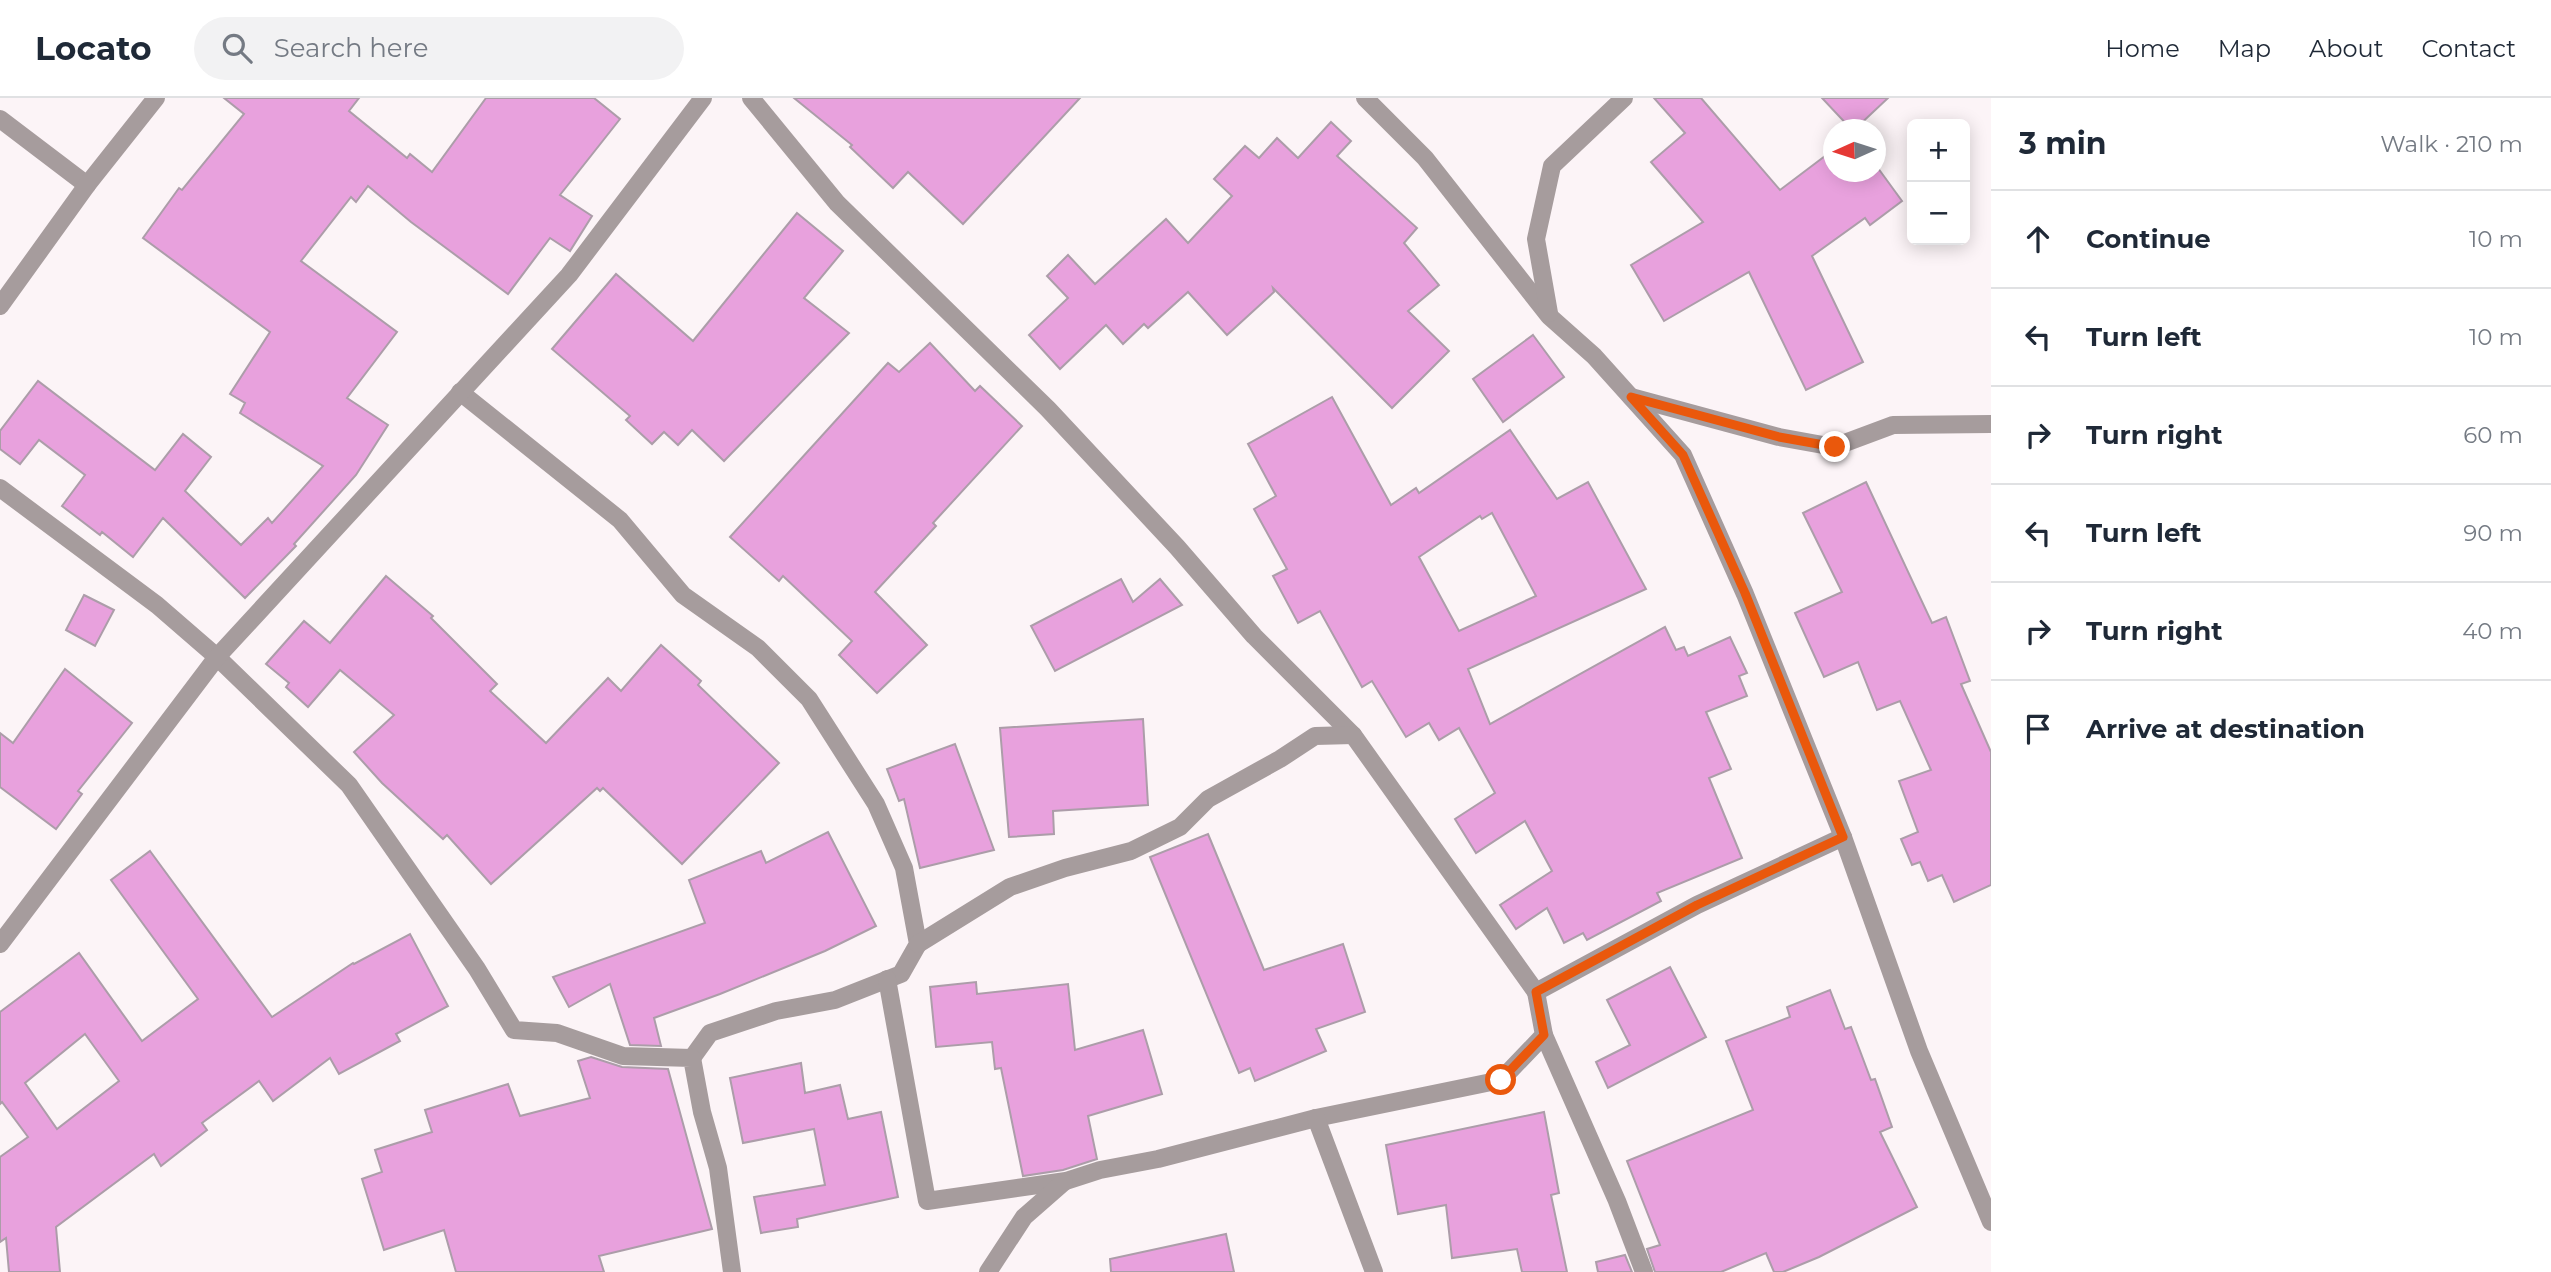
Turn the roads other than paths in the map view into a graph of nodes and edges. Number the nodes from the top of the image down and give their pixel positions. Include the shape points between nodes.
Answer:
1 (156, 98) edge
2 (702, 98) edge
3 (751, 98) edge
4 (1365, 98) edge
5 (1624, 98) edge
6 (0, 119) edge
7 (87, 185) junction
8 (0, 306) edge
9 (1549, 316) junction
10 (460, 391) junction
11 (1631, 397) junction
12 (1991, 424) edge
13 (0, 488) edge
14 (217, 657) junction
15 (1353, 735) junction
16 (1843, 837) junction
17 (0, 944) edge
18 (918, 944) junction
19 (887, 979) junction
20 (1536, 992) junction
21 (1544, 1035) junction
22 (692, 1058) junction
23 (1316, 1118) junction
24 (1066, 1181) junction
25 (1991, 1223) edge
26 (732, 1272) edge
27 (988, 1272) edge
28 (1374, 1272) edge
29 (1644, 1272) edge

1 - 7 street
2 - 10 street via 569,275
3 - 15 street via 837,202 1048,409 1254,636
4 - 9 street via 1424,158
5 - 9 street via 1552,166 1536,239
6 - 7 street
7 - 8 street
9 - 11 street
10 - 14 street
10 - 18 street via 620,520 683,595 758,648 809,699 877,804 904,868
11 - 12 street via 1779,437 1835,447 1893,425
11 - 16 street via 1683,455 1745,593
13 - 14 street via 158,605
14 - 17 street
14 - 22 street via 349,785 477,969 513,1030 557,1033 623,1056
15 - 18 street via 1315,736 1208,799 1180,827 1131,851 1010,887
15 - 20 street
16 - 20 street via 1697,905
16 - 25 street via 1919,1051
18 - 19 street via 901,974
19 - 22 street via 835,1000 776,1011 710,1033
19 - 24 street via 927,1201
20 - 21 street
21 - 23 street via 1501,1080
21 - 29 street
22 - 26 street via 718,1168
23 - 24 street
23 - 28 street
24 - 27 street via 1024,1217

